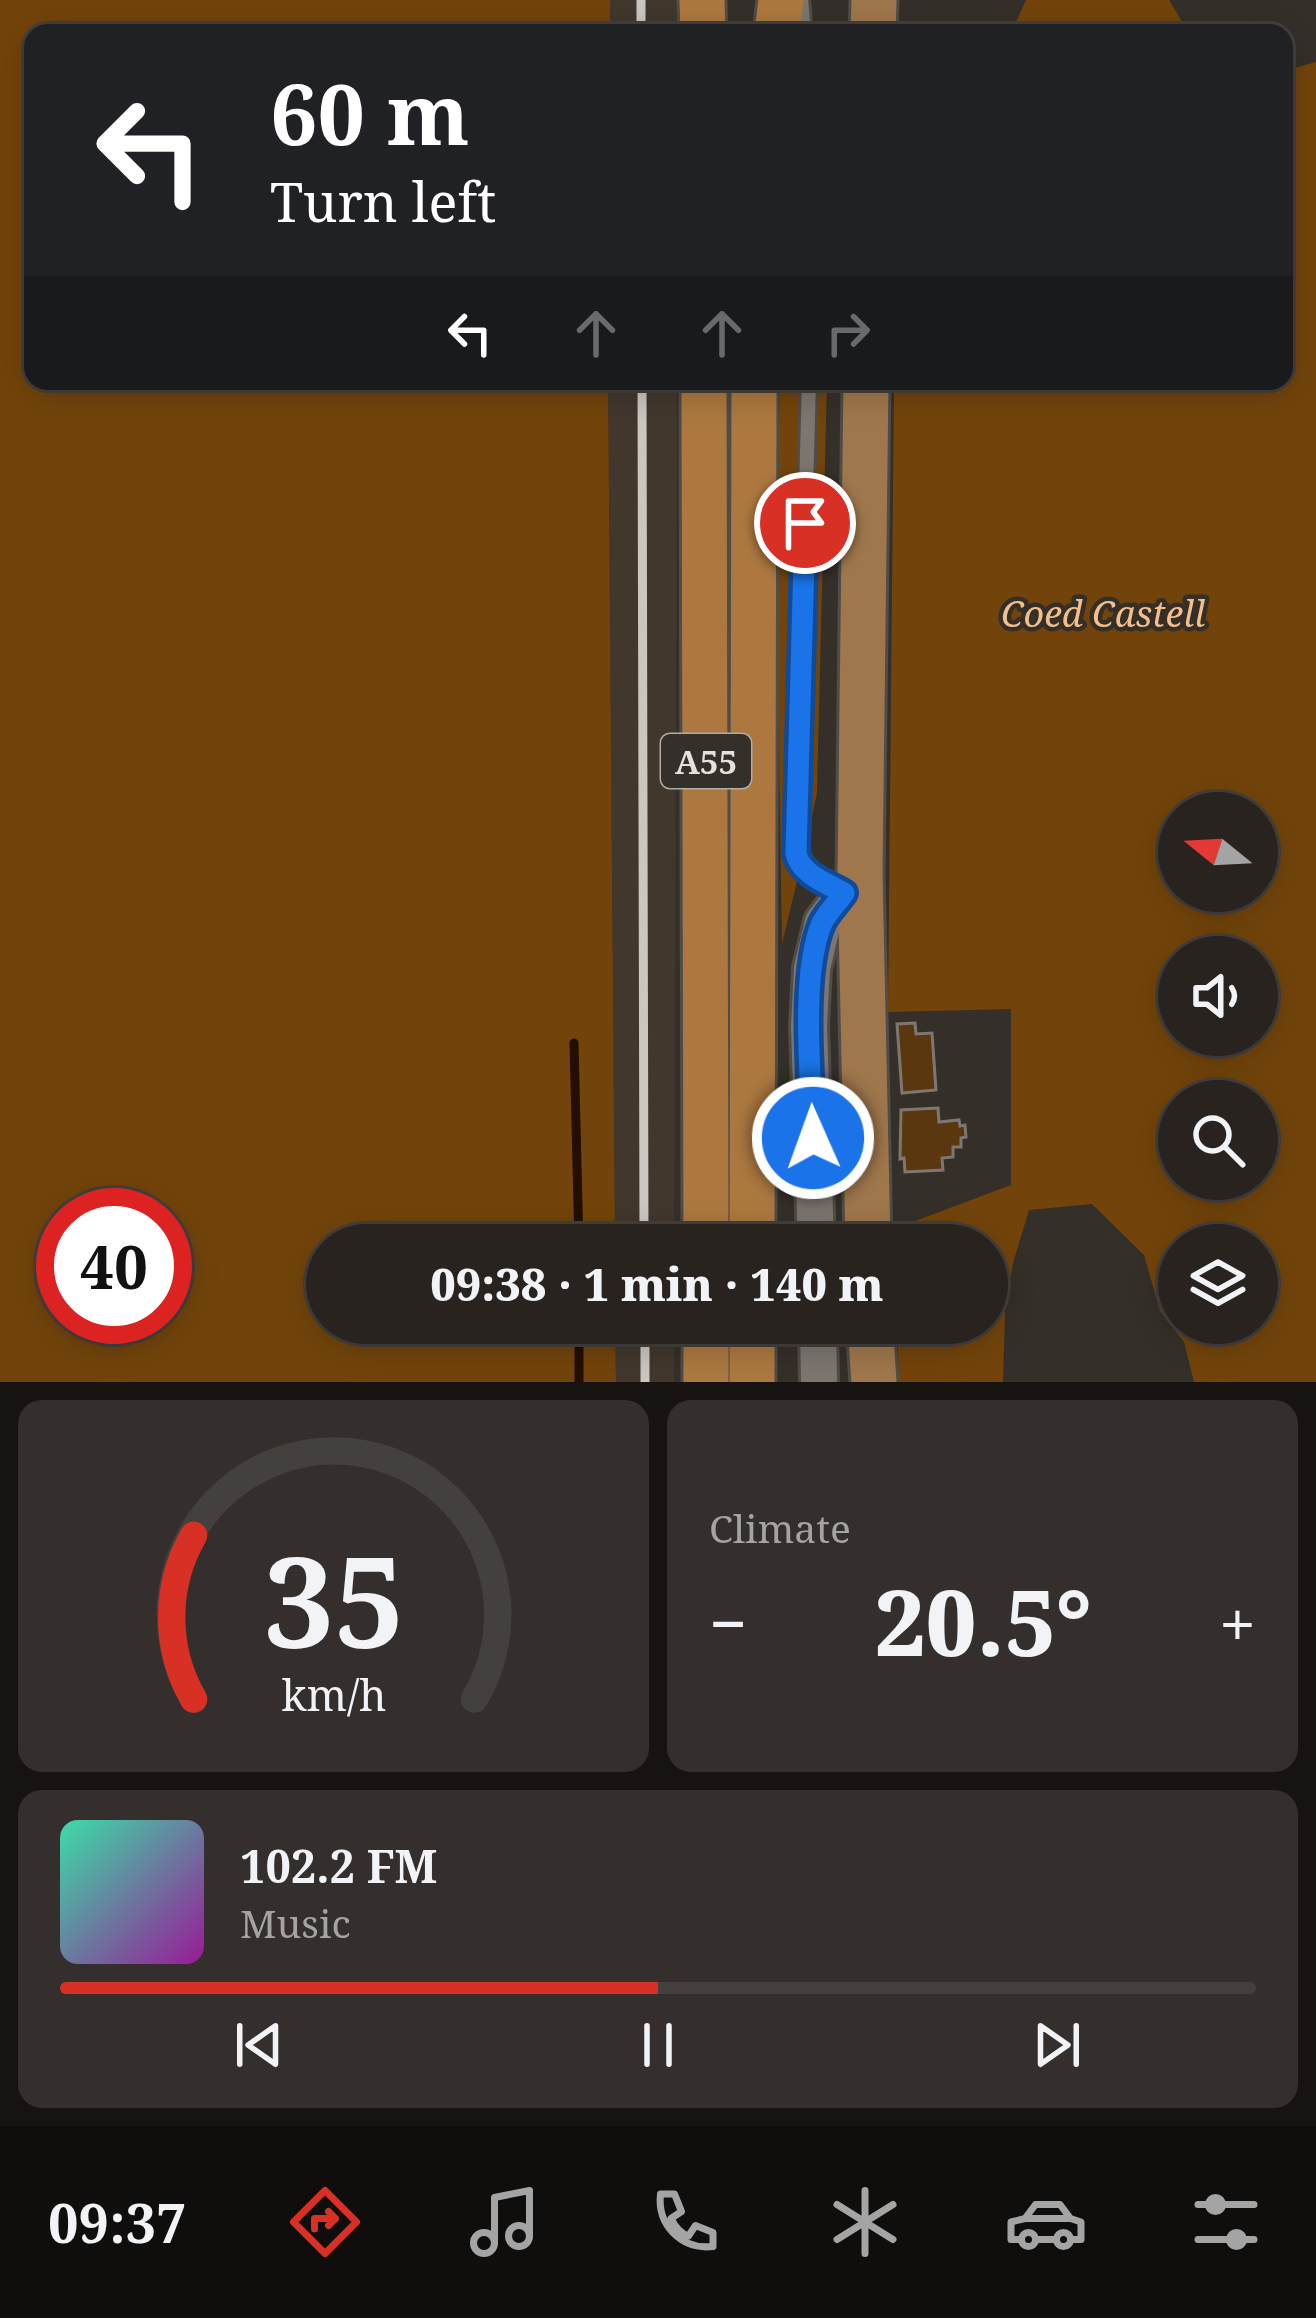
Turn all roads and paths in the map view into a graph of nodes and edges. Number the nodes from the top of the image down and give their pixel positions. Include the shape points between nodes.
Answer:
1 (704, 390) edge
2 (754, 390) edge
3 (809, 390) edge
4 (866, 390) edge
5 (852, 884) junction
6 (706, 1224) edge
7 (752, 1224) edge
8 (815, 1224) edge
9 (867, 1224) edge
10 (706, 1344) edge
11 (752, 1344) edge
12 (818, 1344) edge
13 (871, 1344) edge
14 (706, 1382) edge
15 (752, 1382) edge
16 (819, 1382) edge
17 (874, 1382) edge

1 - 6 highway, A55
2 - 7 highway, A55
3 - 5 lane via 796,853 806,871
4 - 5 main road
5 - 8 street via 823,922 812,968
5 - 9 main road
10 - 14 highway
11 - 15 highway
12 - 16 street
13 - 17 main road

